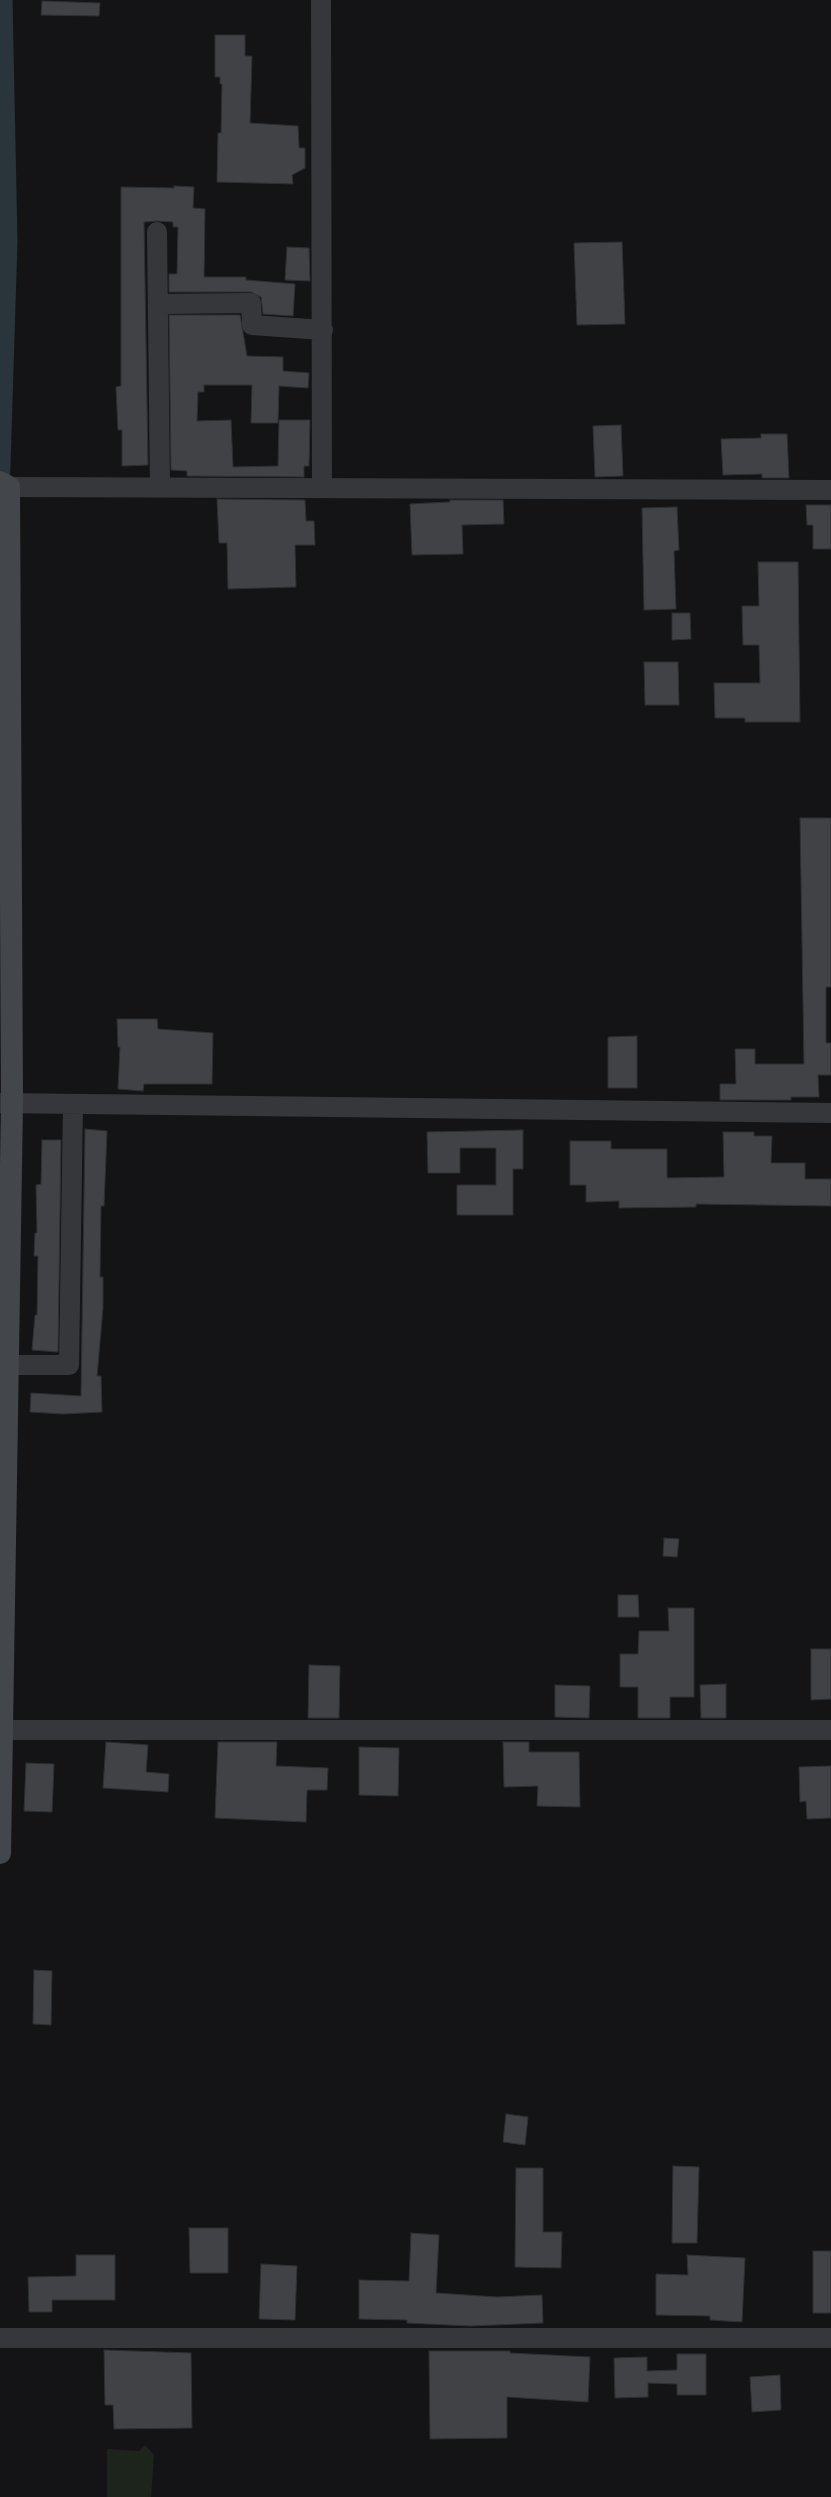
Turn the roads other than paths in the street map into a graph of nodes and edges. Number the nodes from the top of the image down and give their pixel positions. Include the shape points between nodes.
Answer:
1 (321, 0) edge
2 (157, 232) dead end
3 (158, 304) junction
4 (323, 330) junction
5 (6, 485) edge
6 (160, 487) junction
7 (322, 487) junction
8 (831, 490) edge
9 (6, 1103) edge
10 (73, 1104) junction
11 (831, 1113) edge
12 (8, 1365) junction
13 (1, 1730) junction
14 (831, 1730) edge
15 (0, 1853) edge
16 (0, 2338) edge
17 (831, 2338) edge

1 - 4 street
2 - 3 street
3 - 4 street via 251,303 252,325
3 - 6 street
4 - 7 street
5 - 6 street
5 - 9 street
6 - 7 street
7 - 8 street
9 - 10 street
9 - 12 street
10 - 11 street
10 - 12 street via 69,1365
12 - 13 street
13 - 14 street
13 - 15 street
16 - 17 street

